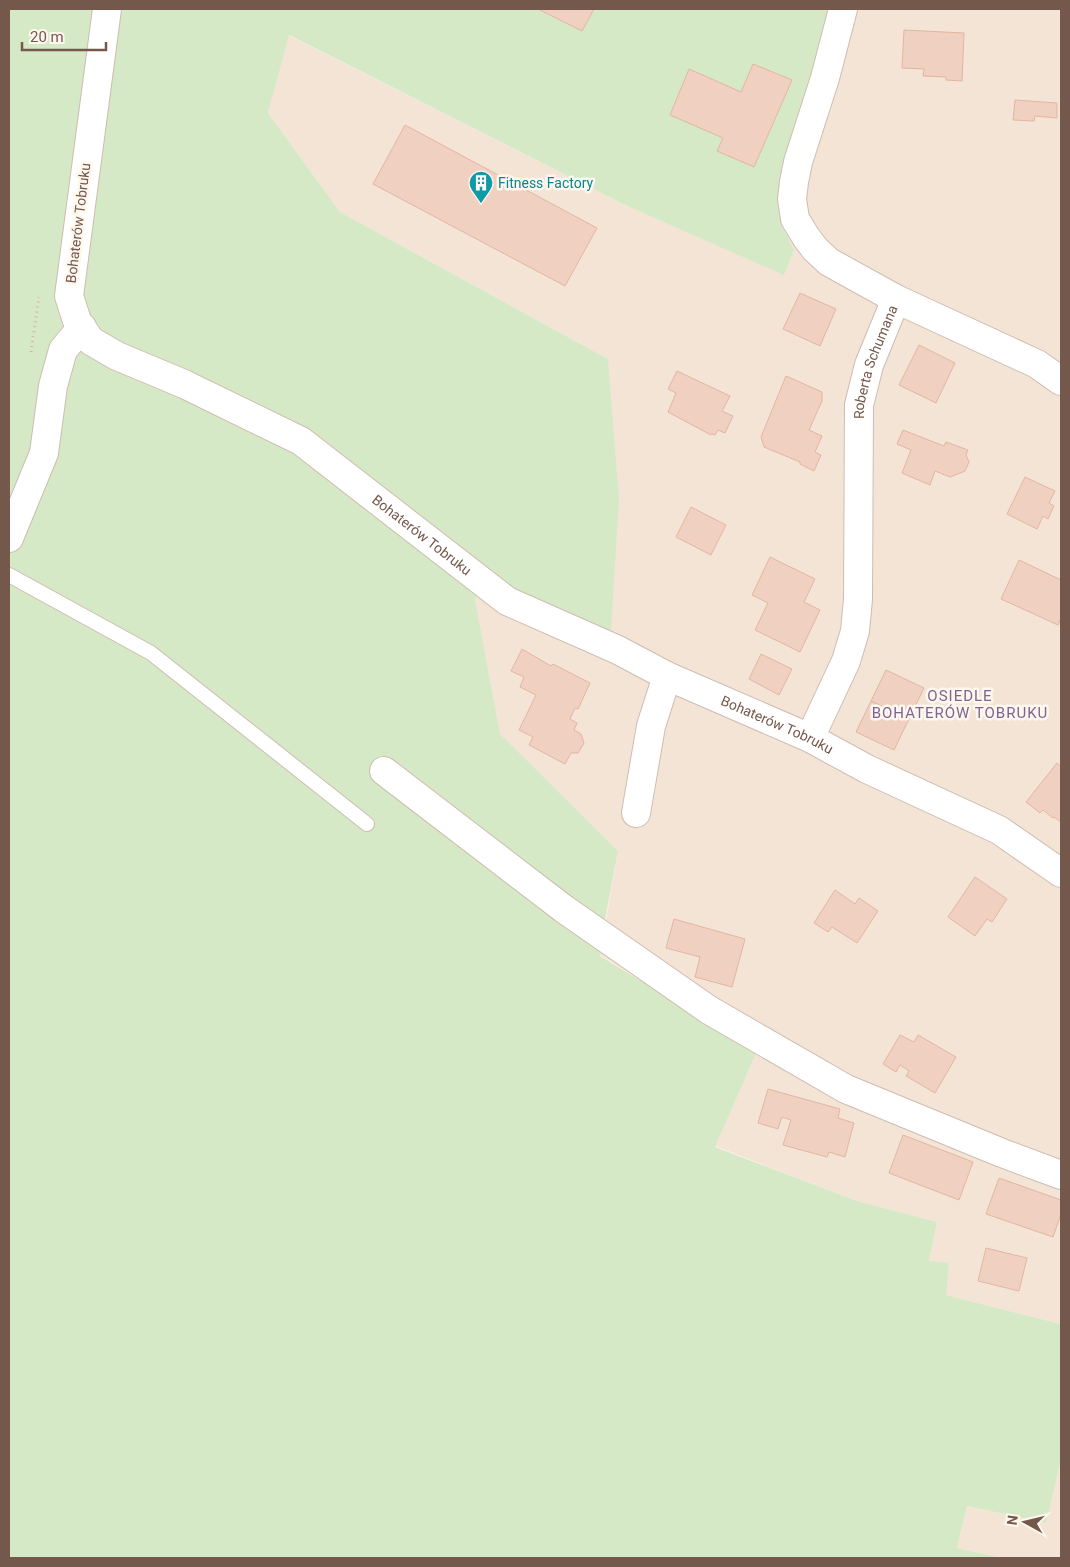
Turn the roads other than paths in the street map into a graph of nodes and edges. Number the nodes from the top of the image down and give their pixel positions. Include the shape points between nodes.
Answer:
1 (107, 9) edge
2 (843, 9) edge
3 (896, 299) junction
4 (82, 327) junction
5 (1061, 381) edge
6 (9, 538) edge
7 (9, 575) edge
8 (667, 676) junction
9 (810, 738) junction
10 (384, 770) dead end
11 (636, 813) dead end
12 (367, 824) dead end
13 (1061, 873) edge
14 (1061, 1176) edge

1 - 4 street, Bohaterów Tobruku via 69,296
2 - 3 street, Roberta Schumana via 798,162 792,199 795,219 815,249 829,262
3 - 5 street via 1037,364
3 - 9 street, Roberta Schumana via 869,364 859,405 855,631 846,662
4 - 6 street via 63,350 53,386 44,453
4 - 8 street, Bohaterów Tobruku via 92,340 117,356 184,384 301,441 507,601 618,650
7 - 12 lane via 151,653
8 - 9 street, Bohaterów Tobruku
8 - 11 street via 651,726
9 - 13 street, Bohaterów Tobruku via 867,769 999,830
10 - 14 street via 564,909 709,1010 846,1089

